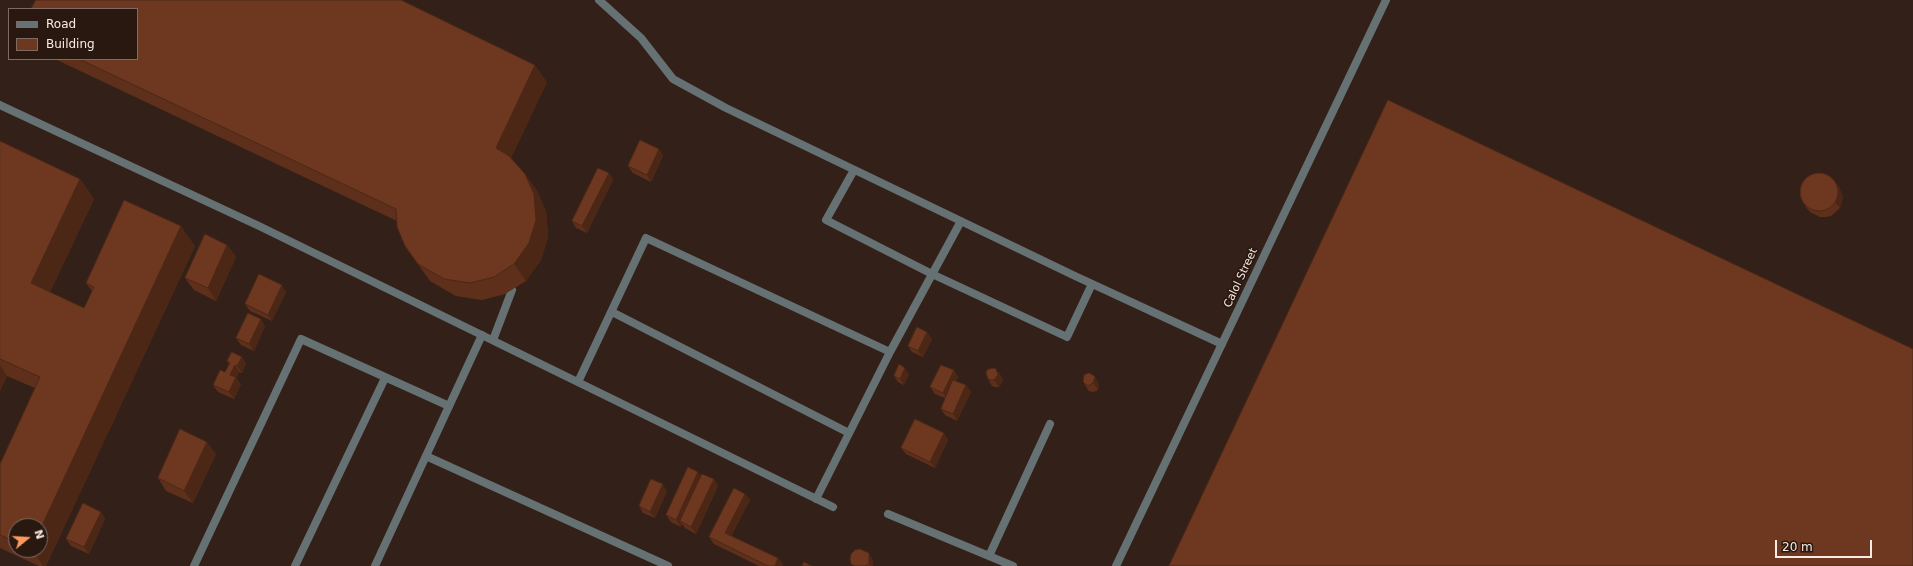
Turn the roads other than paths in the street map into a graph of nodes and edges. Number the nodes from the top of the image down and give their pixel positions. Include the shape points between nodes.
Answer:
1 (599, 0) edge
2 (1386, 0) edge
3 (0, 105) edge
4 (854, 170) junction
5 (961, 221) junction
6 (932, 274) junction
7 (1092, 284) junction
8 (512, 290) dead end
9 (612, 312) junction
10 (482, 335) junction
11 (492, 340) junction
12 (1222, 344) junction
13 (890, 352) junction
14 (385, 378) junction
15 (578, 382) junction
16 (449, 406) junction
17 (1050, 424) dead end
18 (849, 433) junction
19 (426, 456) junction
20 (816, 499) junction
21 (833, 507) dead end
22 (888, 514) dead end
23 (989, 556) junction
24 (194, 566) edge
25 (295, 566) edge
26 (375, 566) edge
27 (668, 566) edge
28 (1013, 566) edge
29 (1116, 566) edge

1 - 4 street via 642,38 673,79 726,108
2 - 12 street, Calol Street
3 - 10 street via 259,226
4 - 5 street
4 - 6 street via 826,220
5 - 6 street
5 - 7 street
6 - 7 street via 1066,337
6 - 13 street
7 - 12 street
8 - 11 street
9 - 13 street via 646,238
9 - 15 street
9 - 18 street
10 - 11 street
10 - 16 street
11 - 15 street
12 - 29 street, Calol Street
13 - 18 street
14 - 16 street
14 - 24 street via 301,339
14 - 25 street
15 - 20 street
16 - 19 street
17 - 23 street
18 - 20 street
19 - 26 street
19 - 27 street
20 - 21 street
22 - 23 street
23 - 28 street

